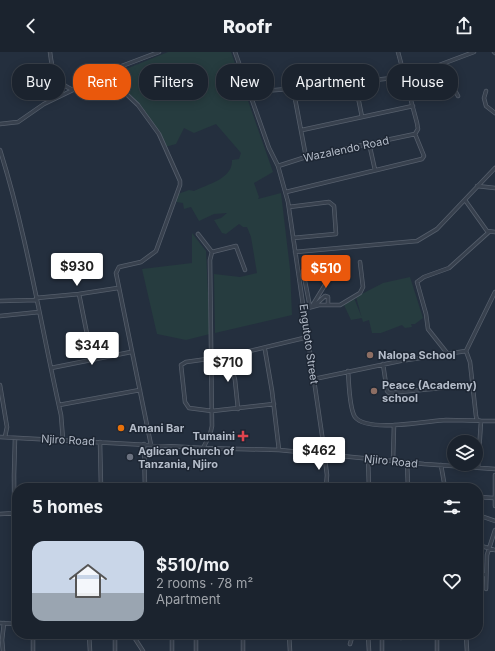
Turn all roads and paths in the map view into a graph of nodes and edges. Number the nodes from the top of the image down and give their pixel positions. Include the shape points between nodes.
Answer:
1 (50, 52) edge
2 (159, 52) edge
3 (235, 52) edge
4 (398, 52) edge
5 (474, 52) edge
6 (125, 64) edge
7 (240, 64) edge
8 (402, 64) edge
9 (444, 64) edge
10 (72, 90) joint
11 (486, 92) dead end
12 (131, 98) edge
13 (253, 100) edge
14 (296, 100) edge
15 (359, 100) edge
16 (412, 100) edge
17 (413, 106) junction
18 (495, 112) edge
19 (362, 117) junction
20 (0, 124) edge
21 (302, 130) junction
22 (416, 134) junction
23 (369, 144) junction
24 (0, 150) edge
25 (306, 157) junction
26 (278, 166) junction
27 (495, 168) edge
28 (375, 170) junction
29 (477, 186) junction
30 (495, 188) edge
31 (286, 192) junction
32 (465, 200) junction
33 (289, 207) junction
34 (489, 232) junction
35 (495, 232) edge
36 (198, 234) dead end
37 (293, 238) junction
38 (212, 252) junction
39 (295, 252) junction
40 (360, 262) dead end
41 (336, 267) dead end
42 (245, 270) dead end
43 (302, 271) dead end
44 (118, 288) junction
45 (495, 292) edge
46 (80, 294) junction
47 (37, 299) junction
48 (0, 301) edge
49 (328, 304) junction
50 (312, 306) junction
51 (304, 309) junction
52 (39, 312) junction
53 (0, 316) edge
54 (308, 337) junction
55 (264, 350) dead end
56 (466, 351) junction
57 (131, 352) junction
58 (447, 353) junction
59 (229, 356) junction
60 (211, 358) junction
61 (92, 359) junction
62 (383, 364) junction
63 (51, 368) junction
64 (348, 371) junction
65 (314, 379) junction
66 (0, 385) edge
67 (473, 385) junction
68 (140, 390) junction
69 (274, 404) junction
70 (59, 405) junction
71 (238, 409) junction
72 (212, 411) junction
73 (480, 421) junction
74 (495, 421) edge
75 (394, 425) junction
76 (479, 435) edge
77 (0, 437) edge
78 (5, 437) junction
79 (15, 438) junction
80 (63, 440) junction
81 (100, 442) junction
82 (144, 444) junction
83 (151, 445) junction
84 (203, 448) junction
85 (279, 450) junction
86 (324, 454) junction
87 (368, 458) junction
88 (393, 461) junction
89 (407, 462) junction
90 (441, 465) junction
91 (447, 465) edge
92 (483, 468) edge
93 (495, 469) edge
94 (495, 475) edge
95 (15, 483) edge
96 (101, 483) edge
97 (145, 483) edge
98 (326, 483) edge
99 (369, 483) edge
100 (408, 483) edge
101 (444, 483) edge
102 (483, 497) edge
103 (494, 498) edge
104 (495, 506) edge
105 (12, 513) edge
106 (0, 514) edge
107 (483, 517) edge
108 (495, 521) edge
109 (495, 530) edge
110 (483, 546) edge
111 (489, 548) junction
112 (495, 550) edge
113 (486, 574) junction
114 (483, 575) edge
115 (486, 589) dead end
116 (2, 623) edge
117 (12, 624) edge
118 (33, 639) edge
119 (89, 639) edge
120 (115, 639) edge
121 (135, 639) edge
122 (172, 639) edge
123 (196, 639) edge
124 (243, 639) edge
125 (289, 639) edge
126 (352, 639) edge
127 (368, 639) edge
128 (382, 639) edge
129 (437, 639) edge
130 (466, 639) edge
131 (350, 644) dead end
132 (3, 651) edge
133 (33, 651) edge
134 (90, 651) edge
135 (115, 651) edge
136 (143, 651) edge
137 (172, 651) edge
138 (196, 651) edge
139 (243, 651) edge
140 (290, 651) edge
141 (369, 651) edge
142 (382, 651) edge
143 (437, 651) edge
144 (467, 651) edge

1 - 10 street via 56,80
2 - 6 street
3 - 7 street, Engutoto Street
4 - 8 street
5 - 9 street
10 - 20 street via 44,104 18,122
11 - 18 street via 486,106
12 - 44 street via 159,134 180,185 156,250 141,262 119,267 116,273
13 - 26 street, Engutoto Street
14 - 21 street
15 - 19 street
16 - 17 street
17 - 19 street
17 - 22 street via 418,126
19 - 21 street
21 - 25 street
22 - 23 street, Wazalendo Road
22 - 28 street via 423,158
23 - 25 street, Wazalendo Road
23 - 28 street
24 - 47 street via 15,198
25 - 26 street, Wazalendo Road
26 - 31 street, Engutoto Street
27 - 29 street
28 - 31 street
29 - 30 street
29 - 32 street
31 - 33 street, Engutoto Street
32 - 34 street
32 - 39 street via 436,229 417,242
33 - 37 street, Engutoto Street
33 - 37 street via 329,202 334,206 336,234
34 - 35 street
34 - 58 street via 449,268 417,282 428,329
36 - 38 street
37 - 39 street, Engutoto Street
38 - 42 street via 236,246
38 - 60 street
39 - 51 street, Engutoto Street
40 - 49 street via 362,291 344,304
41 - 50 street
43 - 50 street
44 - 46 street
44 - 57 street
45 - 56 street
46 - 47 street
46 - 61 street
47 - 48 street
47 - 52 street
49 - 50 street
49 - 50 street via 326,296
50 - 51 street
51 - 54 street, Engutoto Street
52 - 53 street
52 - 63 street
54 - 59 street
54 - 65 street, Engutoto Street
55 - 69 street
56 - 58 street
56 - 67 street
57 - 61 street
57 - 68 street
58 - 62 street
59 - 60 street
59 - 71 street via 236,380
60 - 72 street
60 - 72 street via 183,363 181,368 187,407
61 - 63 street
62 - 64 street
62 - 67 street via 387,392 390,393
63 - 70 street
64 - 65 street
64 - 75 street via 356,417 367,423
65 - 86 street, Engutoto Street
66 - 78 street via 7,426
67 - 73 street via 476,416
68 - 70 street
68 - 83 street
69 - 71 street
69 - 85 street
70 - 80 street
71 - 72 street
72 - 84 street via 211,432
73 - 74 street
73 - 75 street via 446,420
73 - 76 street
75 - 88 street
77 - 78 street, Njiro Road
78 - 79 street, Njiro Road
79 - 80 street, Njiro Road
79 - 95 street
80 - 81 street, Njiro Road
81 - 82 street, Njiro Road
81 - 96 street
82 - 83 street, Njiro Road
82 - 97 street
83 - 84 street, Njiro Road
84 - 85 street, Njiro Road
85 - 86 street, Njiro Road
86 - 87 street, Njiro Road
86 - 98 street, Engutoto Street
87 - 88 street, Njiro Road
87 - 99 street
88 - 89 street, Njiro Road
89 - 90 street, Njiro Road
89 - 100 street
90 - 91 street, Njiro Road
90 - 101 street
92 - 93 street, Njiro Road
94 - 103 street
102 - 103 street
103 - 104 street
105 - 106 street
107 - 108 street
109 - 111 street
110 - 111 street
111 - 112 street
111 - 113 street via 486,555
113 - 114 street
113 - 115 street
116 - 117 street
116 - 132 street
118 - 133 street
119 - 134 street
120 - 135 street
121 - 136 street
122 - 137 street
123 - 138 street
124 - 139 street
125 - 140 street
126 - 131 street
127 - 141 street
128 - 142 street
129 - 143 street
130 - 144 street

